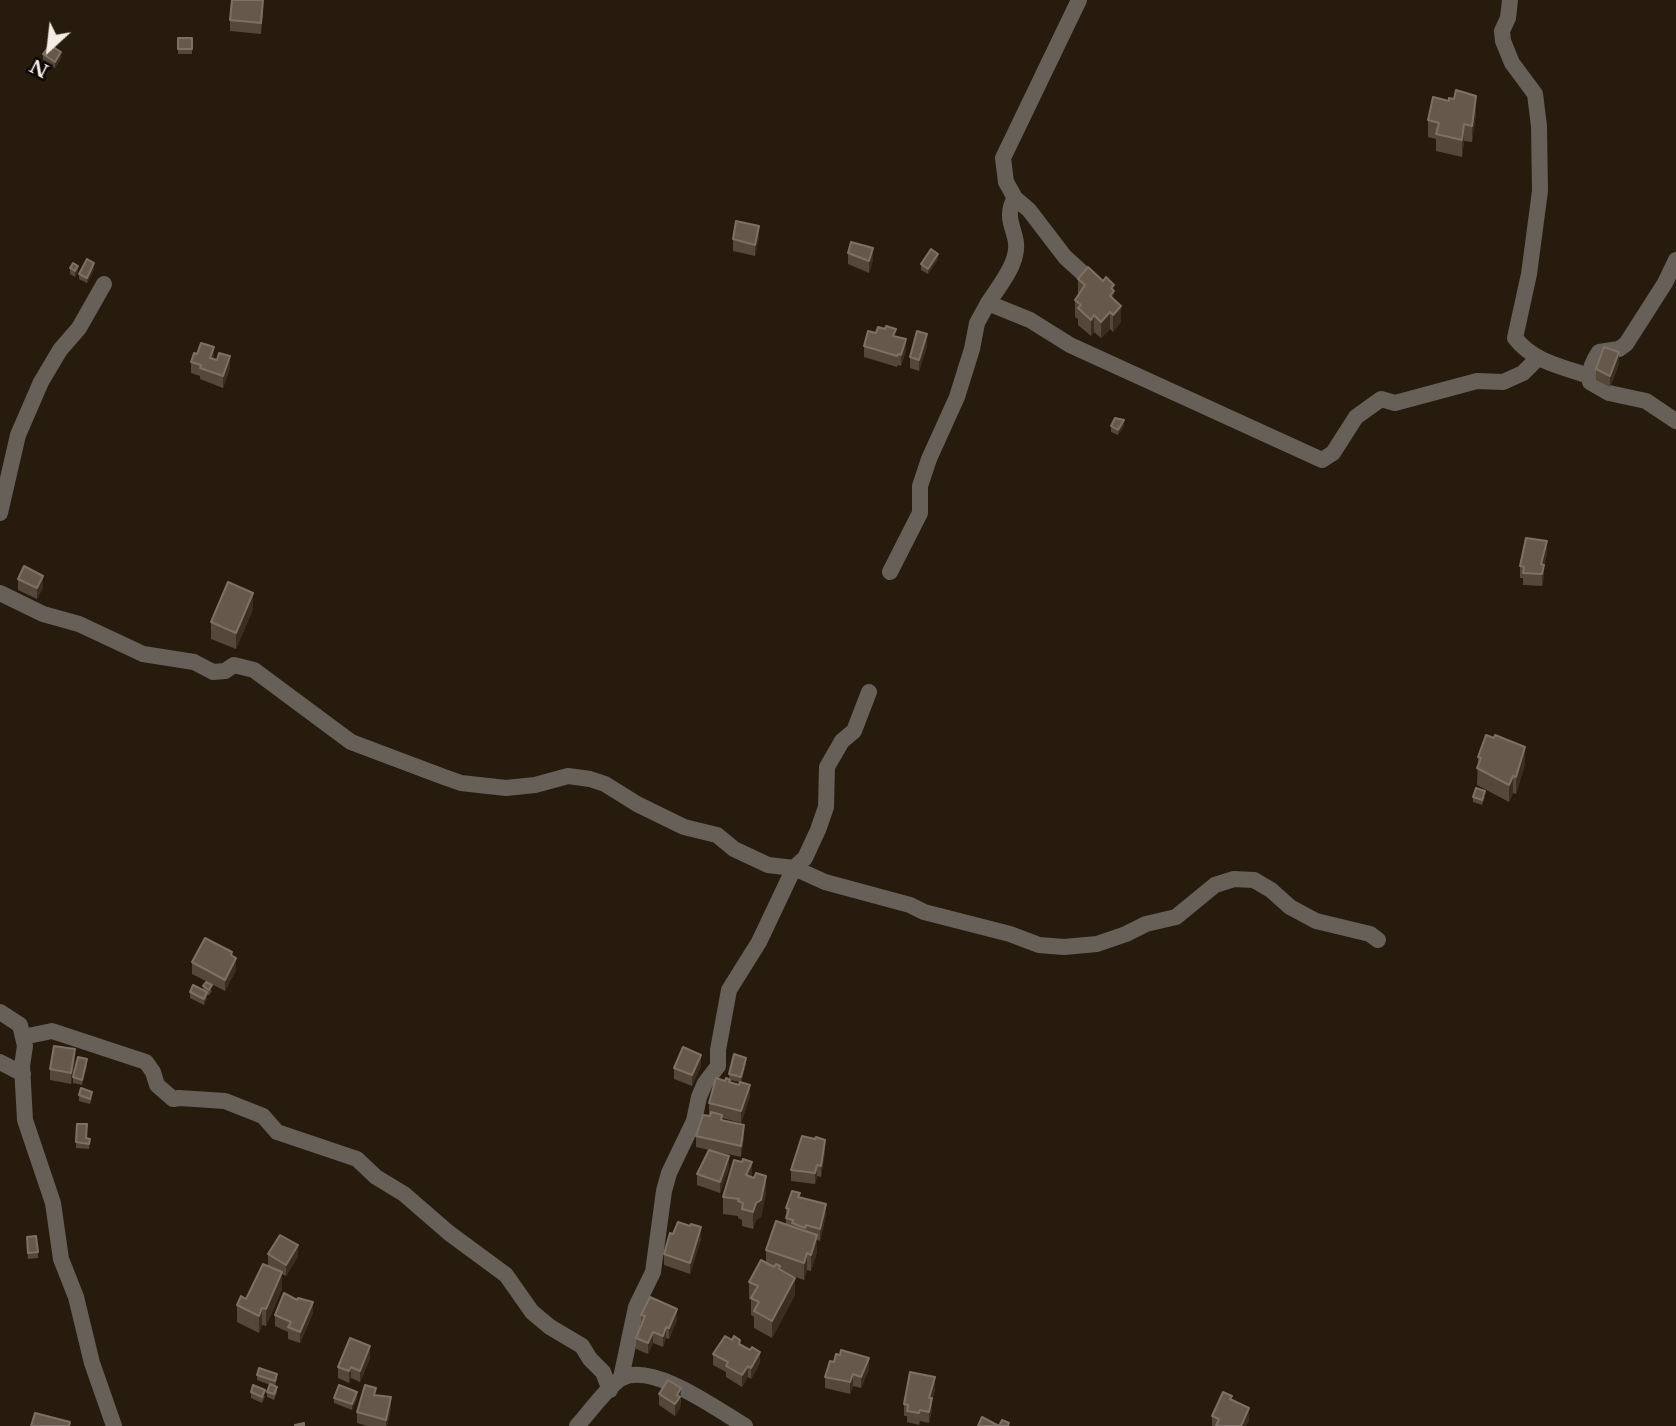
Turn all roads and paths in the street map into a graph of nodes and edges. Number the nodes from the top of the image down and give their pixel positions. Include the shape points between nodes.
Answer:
1 (1079, 0) edge
2 (1510, 0) edge
3 (1015, 198) junction
4 (1676, 260) edge
5 (104, 284) dead end
6 (1103, 291) edge
7 (988, 303) junction
8 (1537, 359) junction
9 (1589, 376) junction
10 (1676, 421) edge
11 (0, 513) edge
12 (890, 572) dead end
13 (0, 593) edge
14 (869, 692) dead end
15 (794, 869) junction
16 (1378, 940) dead end
17 (0, 1012) edge
18 (23, 1037) junction
19 (0, 1062) edge
20 (23, 1074) junction
21 (615, 1384) junction
22 (114, 1426) edge
23 (577, 1426) edge
24 (745, 1426) edge

1 - 3 street via 1003,158 1006,182
2 - 8 street via 1503,41 1512,63 1535,94 1540,191 1515,338
3 - 6 street via 1065,257
3 - 7 street via 1009,208 1016,256
4 - 9 street via 1626,344 1599,352
5 - 11 street via 41,382 18,435
7 - 8 street via 1322,460 1333,453 1356,417 1381,399 1395,403 1477,382 1503,382
7 - 12 street via 977,323 957,397 920,486 920,513
8 - 9 street
9 - 10 street via 1590,382 1609,393 1646,401
13 - 15 street via 143,654 194,662 213,672 234,664 246,667 351,742 444,778 506,788 568,776 590,779 684,827 717,835 768,865
14 - 15 street via 854,731 842,741 827,767 826,807 805,858
15 - 16 street via 1040,945 1097,944 1176,917 1216,885 1234,879 1254,880 1316,921
15 - 21 street via 759,942 729,990 718,1066 705,1083 694,1121 669,1173 653,1272 636,1307
17 - 18 street via 20,1025
18 - 20 street
18 - 21 street via 52,1031 146,1062 157,1085 173,1099 225,1101 263,1116 277,1132 357,1159 506,1275 532,1312 582,1346
19 - 20 street
20 - 22 street via 25,1120 53,1203 61,1259
21 - 23 street
21 - 24 street via 640,1374 674,1385

